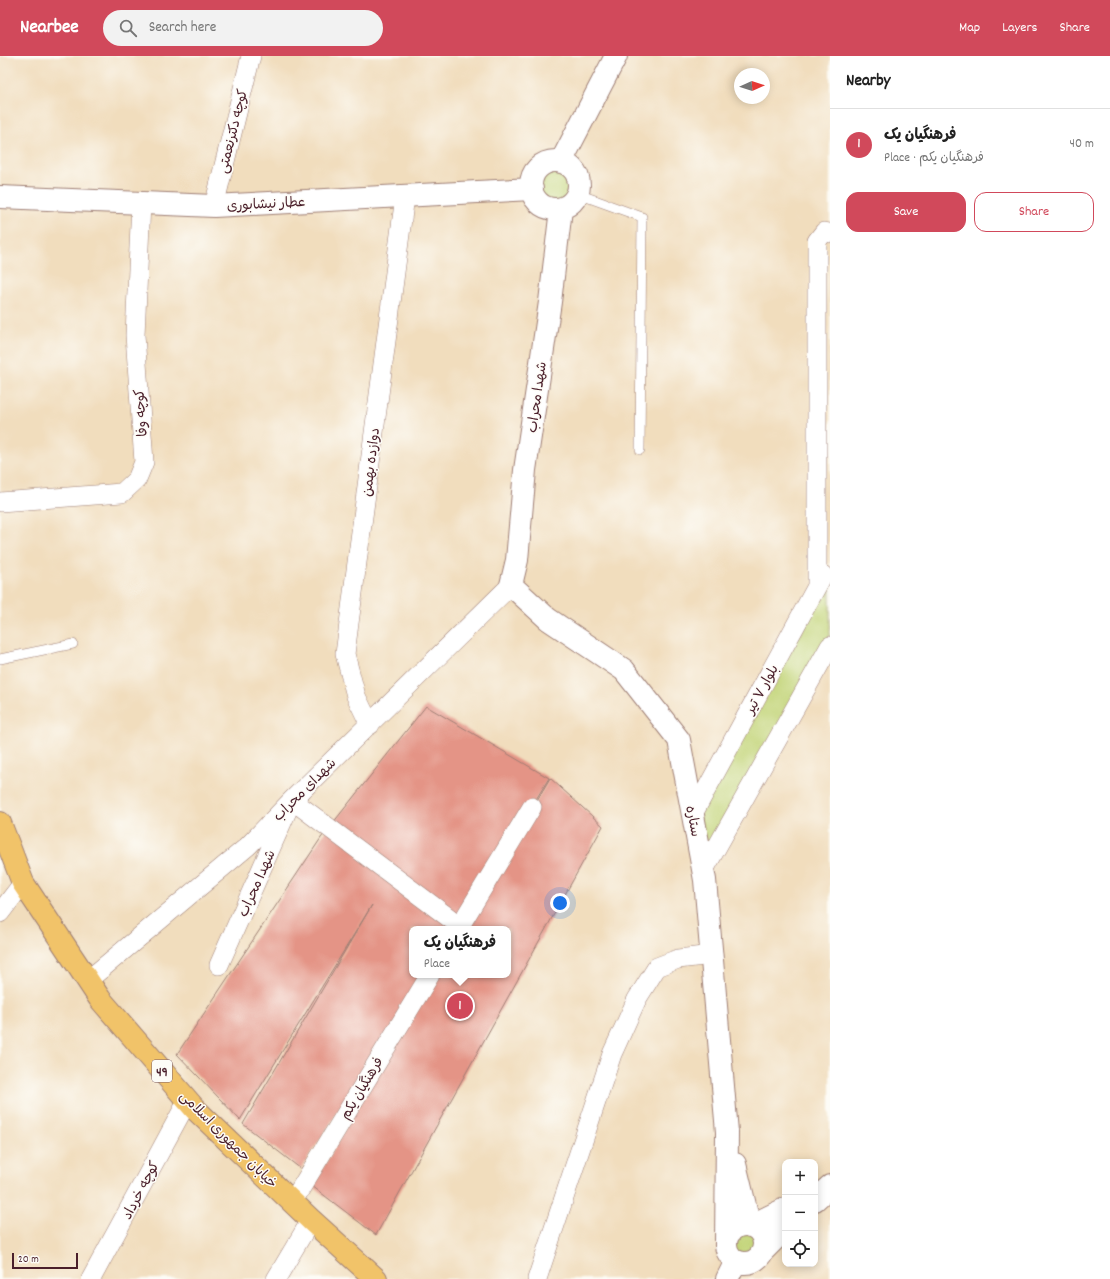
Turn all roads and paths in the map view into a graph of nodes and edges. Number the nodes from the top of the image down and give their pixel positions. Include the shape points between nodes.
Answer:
1 (251, 56) edge
2 (616, 56) edge
3 (561, 162) junction
4 (532, 189) junction
5 (578, 194) junction
6 (405, 196) junction
7 (0, 197) edge
8 (141, 203) junction
9 (214, 206) junction
10 (561, 209) junction
11 (830, 233) edge
12 (640, 450) dead end
13 (0, 502) edge
14 (830, 563) edge
15 (511, 585) junction
16 (817, 586) junction
17 (73, 644) dead end
18 (830, 646) edge
19 (0, 659) edge
20 (370, 725) junction
21 (292, 800) junction
22 (532, 807) dead end
23 (693, 814) junction
24 (0, 823) edge
25 (704, 870) junction
26 (23, 883) junction
27 (0, 913) edge
28 (456, 926) edge
29 (460, 926) edge
30 (712, 955) junction
31 (219, 965) dead end
32 (428, 978) edge
33 (87, 981) junction
34 (188, 1100) junction
35 (727, 1132) junction
36 (292, 1201) junction
37 (782, 1210) edge
38 (311, 1220) junction
39 (750, 1226) junction
40 (783, 1231) edge
41 (763, 1251) junction
42 (730, 1262) edge
43 (91, 1279) edge
44 (276, 1279) edge
45 (376, 1279) edge
46 (537, 1279) edge

1 - 9 street, کوچه دکترنعمتی
2 - 3 street
3 - 4 street via 546,163 539,168 534,174
3 - 5 street via 574,171 578,178
4 - 6 street, عطار نیشابوری
4 - 10 street via 539,203 545,207
5 - 10 street via 568,206
5 - 12 lane via 642,217
6 - 9 street, عطار نیشابوری
6 - 20 street, دوازده بهمن via 345,654 356,696
7 - 8 street, عطار نیشابوری
8 - 9 street, عطار نیشابوری
8 - 13 street, کوچه وفا via 135,335 144,462 137,479 122,492
10 - 15 street, شهدا محراب via 526,470 517,560
11 - 16 street via 824,232 817,241
14 - 16 street, بلوار ۷ تیر
15 - 20 street, شهدای محراب
15 - 23 street, ستاره via 548,619 624,670 679,740
16 - 23 street, بلوار ۷ تیر
17 - 19 lane
18 - 25 street
20 - 21 street, شهدای محراب
21 - 28 street
21 - 31 street, شهدا محراب
21 - 33 street, شهدای محراب via 248,846
22 - 29 street
23 - 25 street, ستاره
24 - 26 main road, خیابان جمهوری اسلامی / 49
25 - 30 street, ستاره
26 - 27 street
26 - 33 main road, خیابان جمهوری اسلامی / 49
30 - 35 street, ستاره
30 - 46 street via 678,959 657,967 637,999 612,1054
32 - 36 street, فرهنگیان یکم
33 - 34 main road, خیابان جمهوری اسلامی / 49
34 - 36 main road, خیابان جمهوری اسلامی / 49
34 - 43 street, کوچه خرداد
35 - 39 street
35 - 42 street
36 - 38 main road, خیابان جمهوری اسلامی / 49
37 - 39 street
38 - 44 street
38 - 45 main road, خیابان جمهوری اسلامی / 49
39 - 41 street via 760,1233 764,1244
39 - 42 street via 738,1227 729,1234 727,1240
40 - 41 street
41 - 42 street via 755,1261 749,1263

